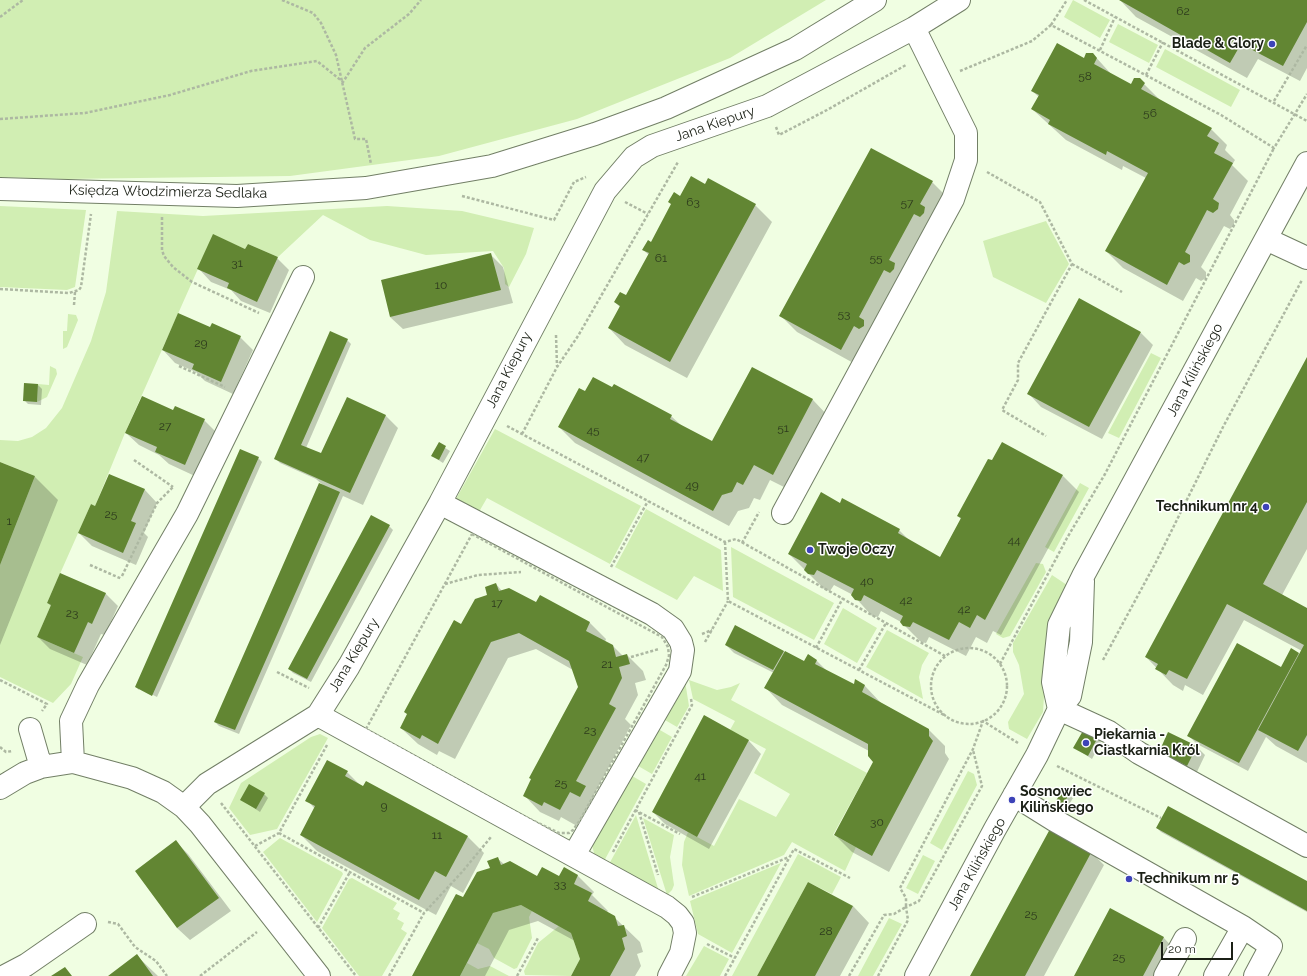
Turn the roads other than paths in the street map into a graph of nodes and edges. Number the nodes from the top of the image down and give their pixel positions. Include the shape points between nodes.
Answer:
1 (875, 0) edge
2 (959, 0) edge
3 (914, 28) junction
4 (1307, 163) edge
5 (0, 189) edge
6 (1266, 239) junction
7 (1305, 268) edge
8 (303, 277) dead end
9 (440, 503) junction
10 (782, 512) dead end
11 (1059, 709) junction
12 (318, 715) junction
13 (34, 722) road end
14 (73, 762) junction
15 (41, 767) junction
16 (0, 788) edge
17 (1014, 795) junction
18 (184, 807) junction
19 (1307, 846) edge
20 (574, 854) junction
21 (80, 927) road end
22 (1243, 927) junction
23 (1185, 939) dead end
24 (5, 976) edge
25 (319, 976) edge
26 (669, 976) edge
27 (916, 976) edge
28 (1165, 976) edge
29 (1215, 976) edge
30 (1255, 976) edge

1 - 5 street, Księdza Włodzimierza Sedlaka via 795,49 659,111 492,166 366,188 237,196
2 - 3 street, Jana Kiepury
3 - 9 street, Jana Kiepury via 767,106 652,146 634,157 605,191
3 - 10 street via 966,133 966,160 953,199
4 - 6 street, Jana Kilińskiego
6 - 7 street
6 - 11 street, Jana Kilińskiego via 1083,576 1059,625 1053,682
8 - 14 street via 194,500 88,685 71,721
9 - 12 street, Jana Kiepury via 349,666
9 - 20 street via 652,614 673,629 681,642 683,650 680,671
11 - 17 street, Jana Kilińskiego via 1037,756
11 - 19 street via 1109,732 1139,753
12 - 18 street, Jana Kiepury via 207,784
12 - 20 street via 506,813
13 - 15 street
14 - 15 street
14 - 18 street via 132,778 163,792
15 - 16 street
17 - 22 street
17 - 27 street, Jana Kilińskiego
18 - 25 street
20 - 26 street via 677,915 683,923 685,932 682,953
21 - 24 street via 26,965
22 - 29 street
22 - 30 street via 1271,946
23 - 28 street

